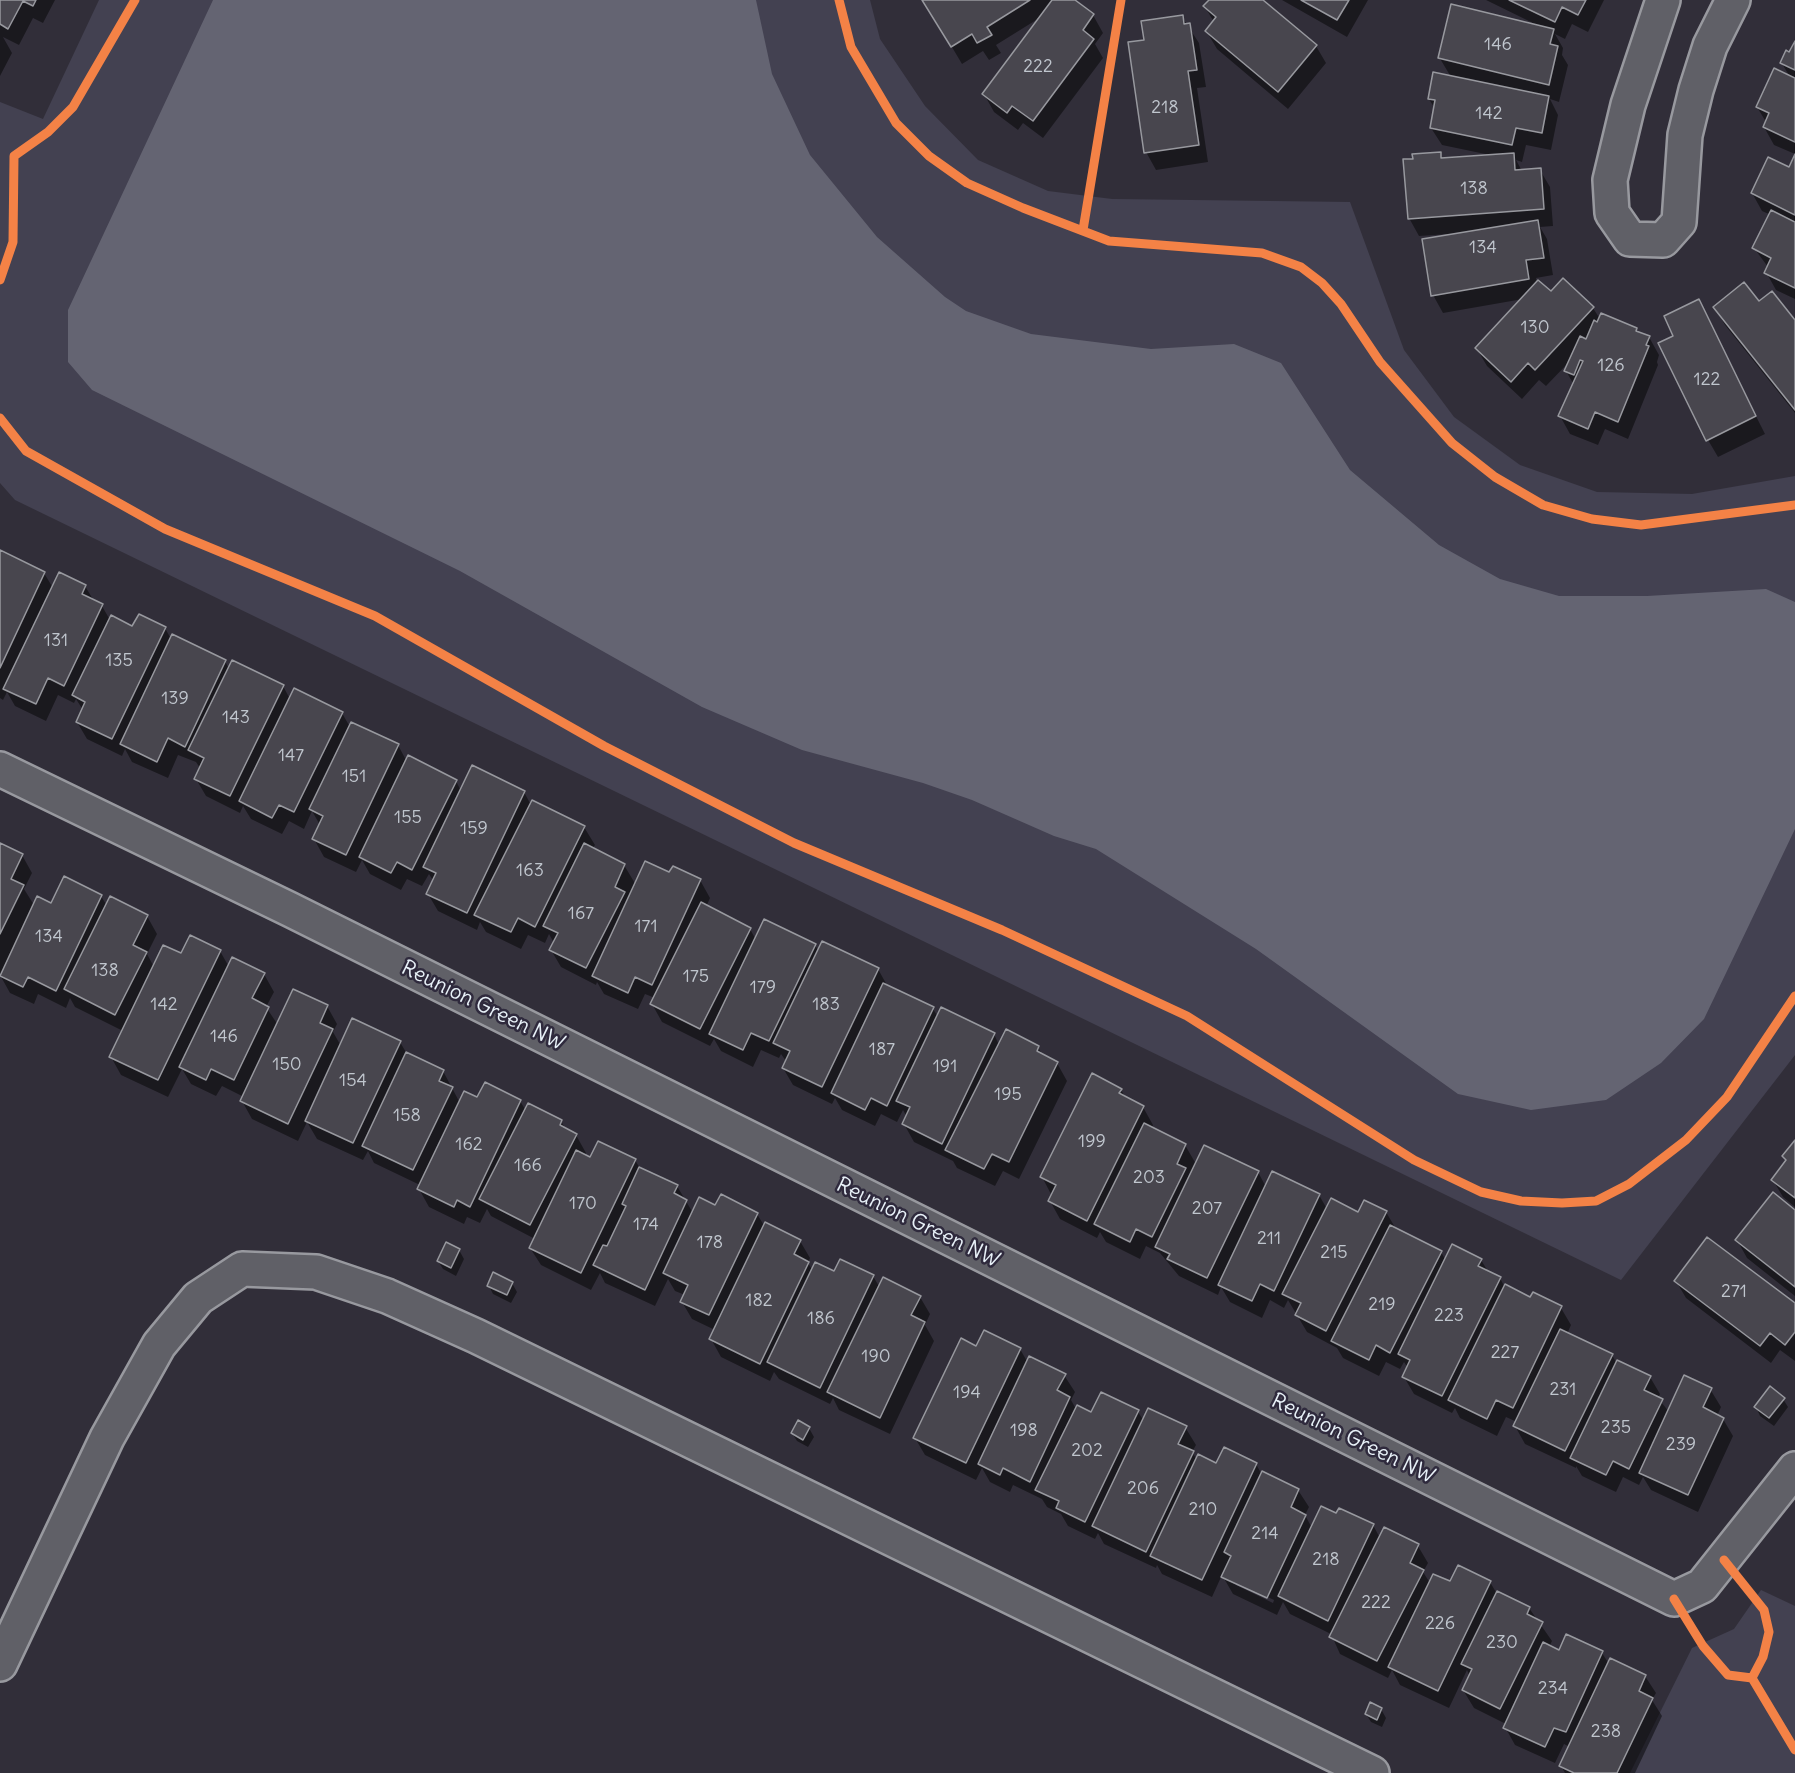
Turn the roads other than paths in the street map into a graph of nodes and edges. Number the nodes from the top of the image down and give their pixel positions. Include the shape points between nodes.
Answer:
1 (1663, 0) edge
2 (1733, 0) edge
3 (0, 769) edge
4 (1795, 1469) edge
5 (0, 1664) edge
6 (1372, 1773) edge

1 - 2 street via 1628,105 1610,180 1612,213 1630,239 1663,240 1679,222 1685,135 1710,46
3 - 4 street, Reunion Green NW via 1674,1599 1702,1586
5 - 6 street via 107,1438 159,1345 198,1298 242,1269 316,1272 387,1296 476,1336

